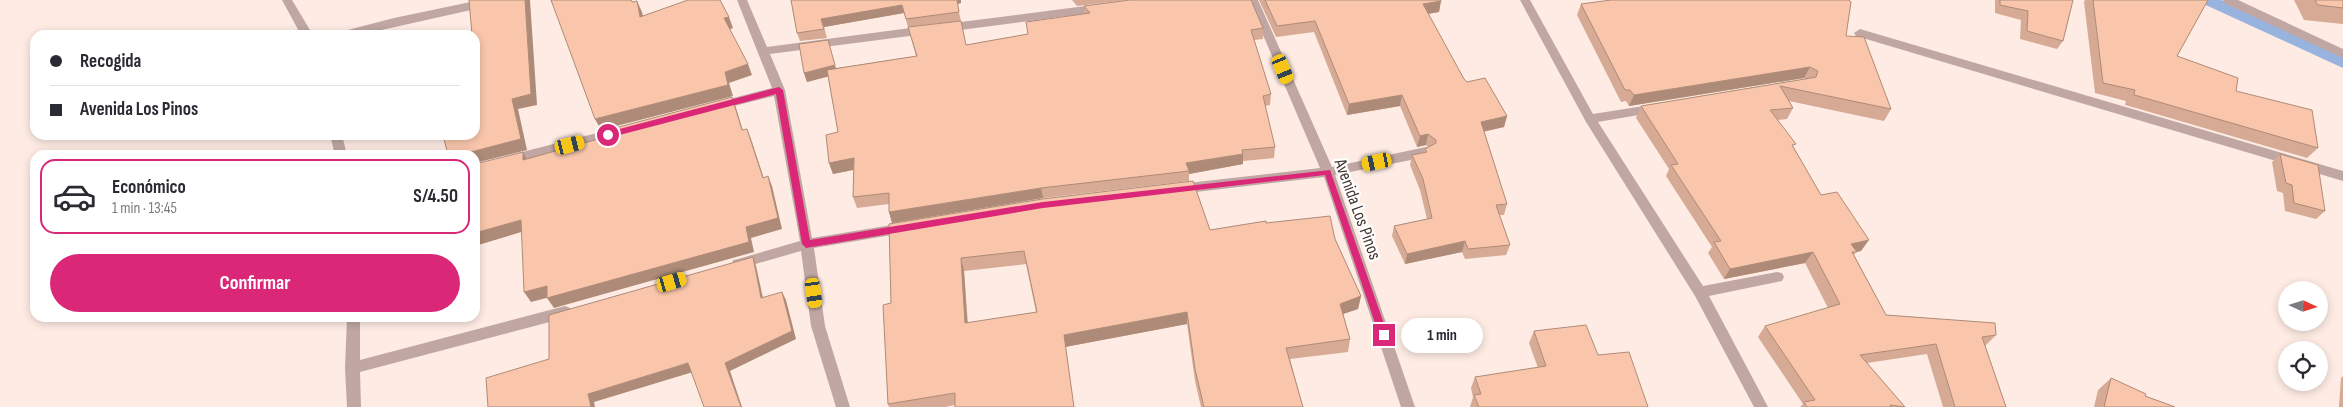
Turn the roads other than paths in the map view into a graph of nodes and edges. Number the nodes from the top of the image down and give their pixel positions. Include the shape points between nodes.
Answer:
1 (287, 0) edge
2 (498, 0) edge
3 (742, 0) edge
4 (1253, 0) edge
5 (1525, 0) edge
6 (2228, 0) edge
7 (1113, 7) edge
8 (304, 30) edge
9 (363, 30) edge
10 (1860, 33) dead end
11 (764, 51) junction
12 (2343, 54) edge
13 (779, 90) junction
14 (1668, 106) edge
15 (703, 110) edge
16 (1590, 119) junction
17 (627, 130) edge
18 (1426, 152) edge
19 (494, 165) edge
20 (1328, 172) junction
21 (2343, 176) edge
22 (1171, 190) edge
23 (915, 226) edge
24 (806, 244) junction
25 (730, 266) edge
26 (1777, 277) dead end
27 (1700, 292) junction
28 (576, 309) edge
29 (353, 322) edge
30 (352, 368) junction
31 (354, 407) edge
32 (843, 407) edge
33 (1408, 407) edge
34 (1761, 407) edge

1 - 8 street
2 - 9 street
3 - 11 street
4 - 20 street, Avenida Los Pinos
5 - 16 street
6 - 12 street
7 - 11 street
10 - 21 street
11 - 13 street
13 - 15 street
13 - 24 street
14 - 16 street
16 - 27 street
17 - 19 street
18 - 20 street
20 - 22 street
20 - 33 street, Avenida Los Pinos
23 - 24 street
24 - 25 street
24 - 32 street via 818,326
26 - 27 street
27 - 34 street
28 - 30 street
29 - 30 street
30 - 31 street

